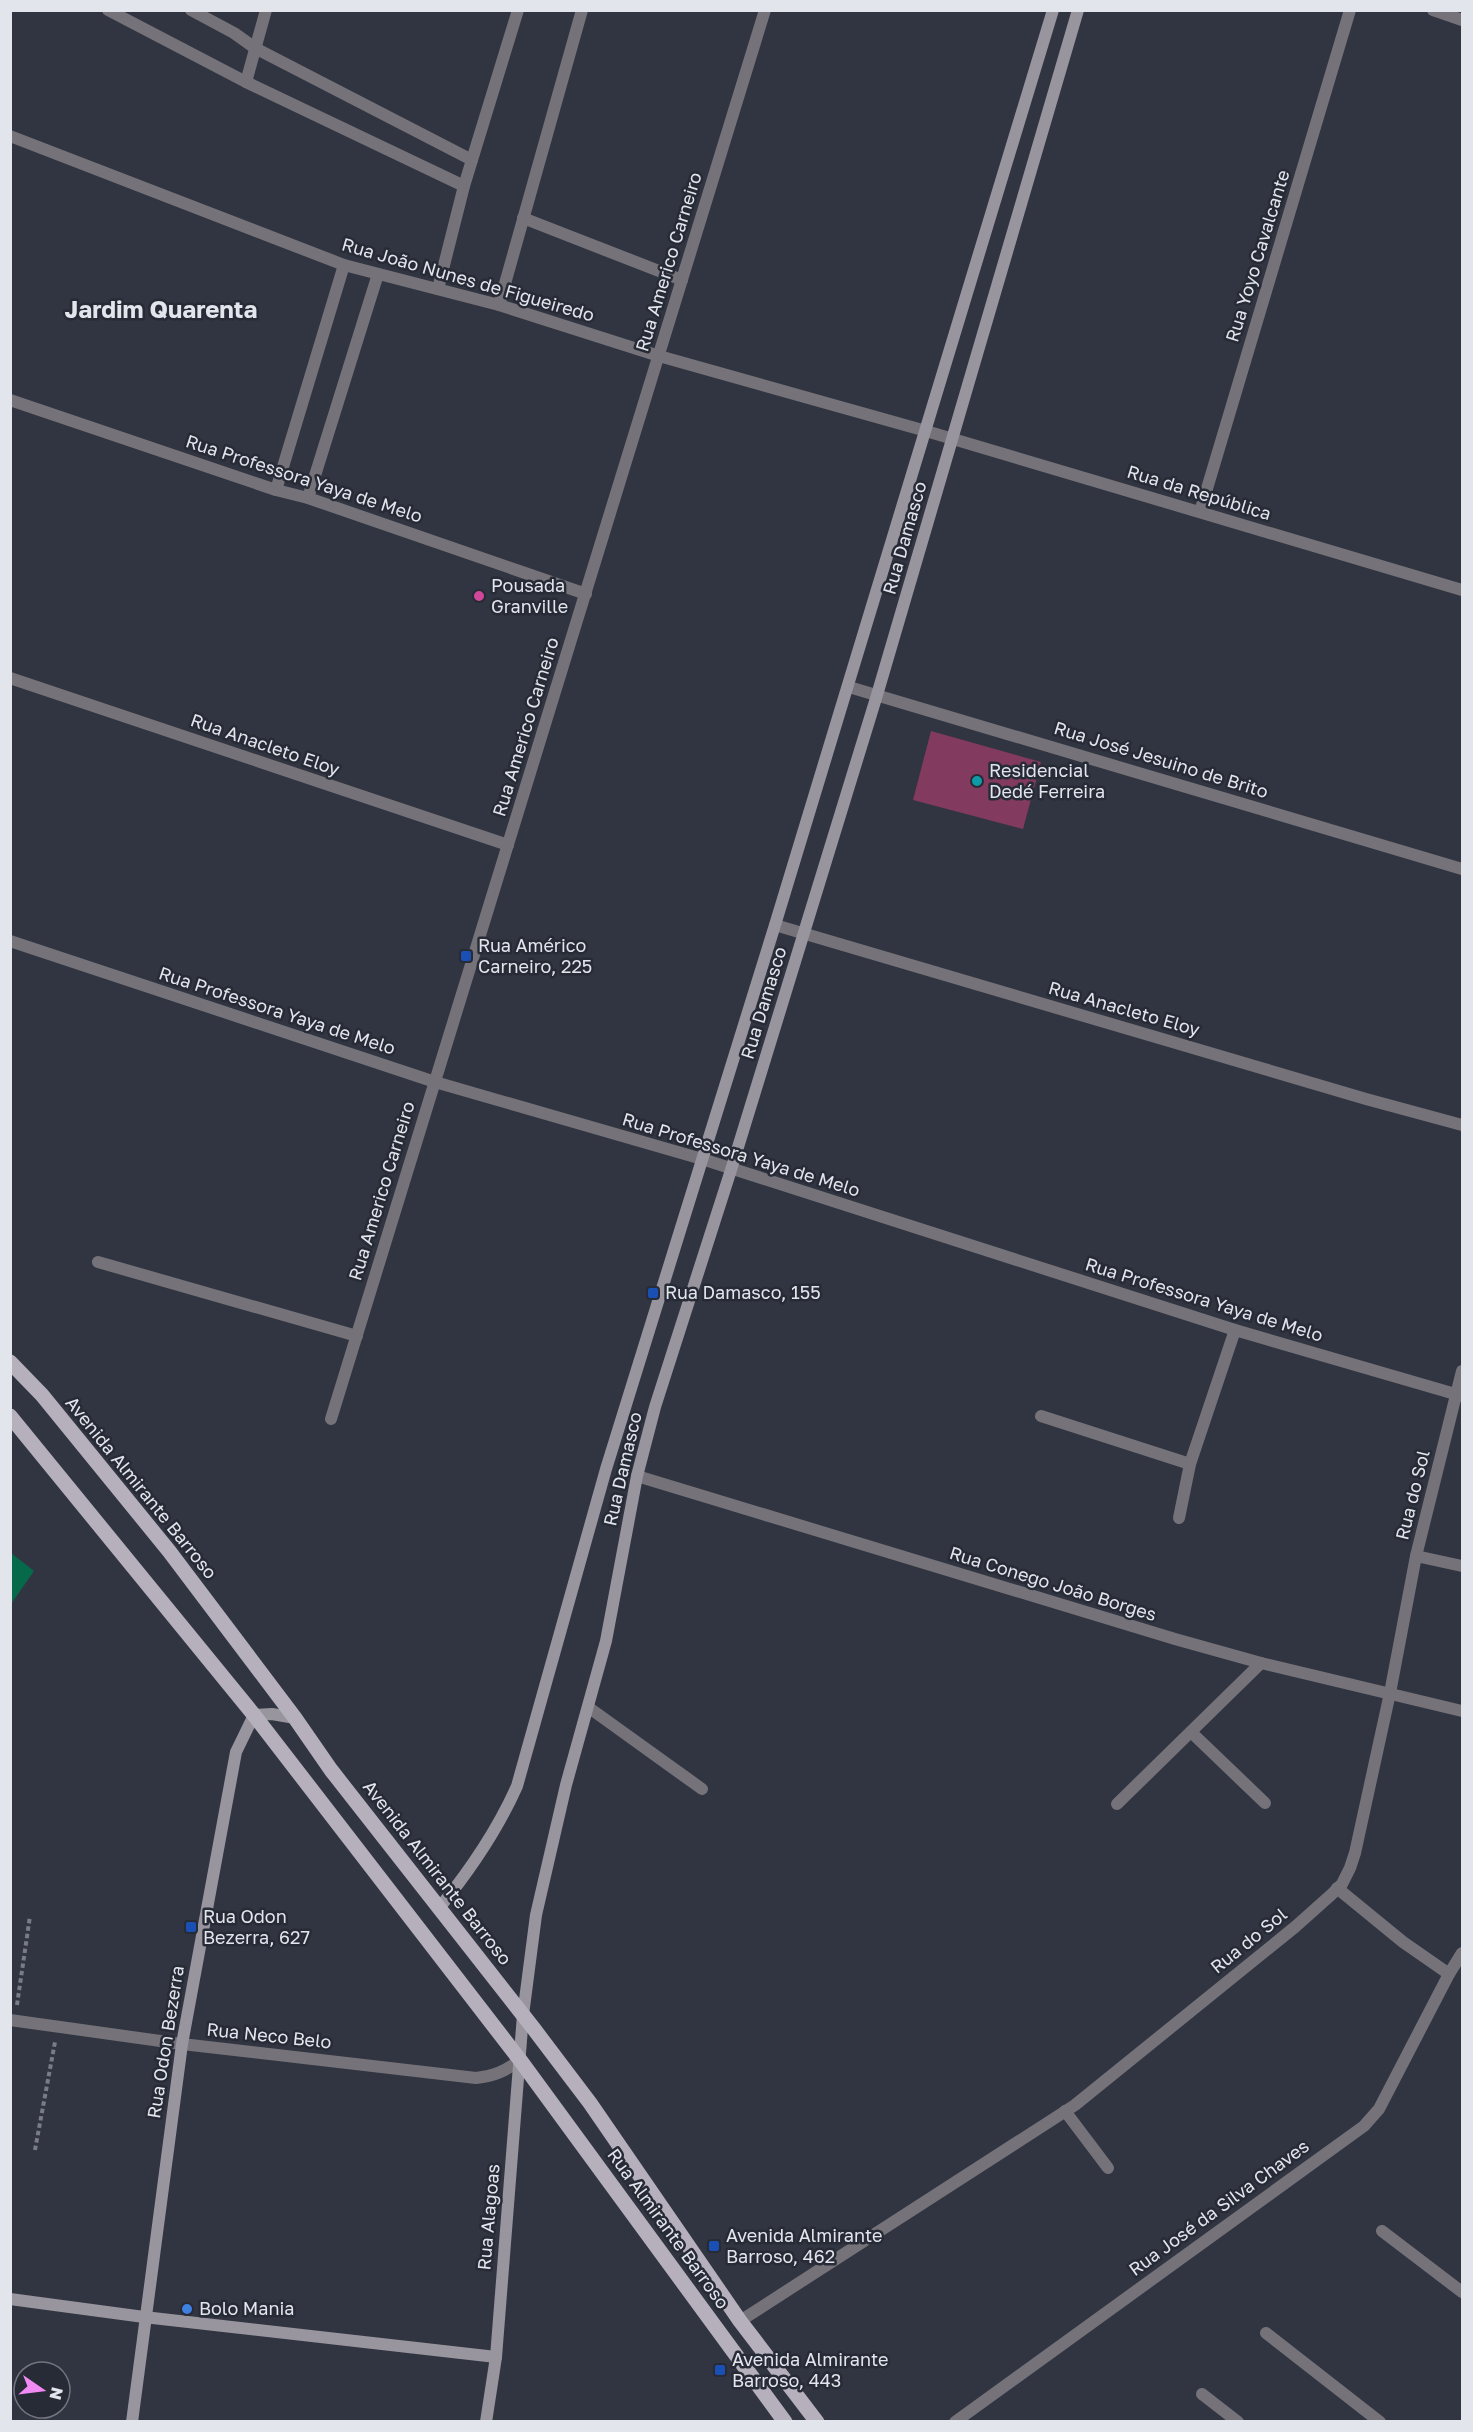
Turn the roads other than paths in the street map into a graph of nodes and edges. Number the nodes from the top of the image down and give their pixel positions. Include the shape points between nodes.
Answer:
1 (108, 10) edge
2 (191, 10) edge
3 (266, 10) edge
4 (518, 10) edge
5 (582, 10) edge
6 (765, 10) edge
7 (1053, 10) edge
8 (1078, 10) edge
9 (1350, 10) edge
10 (1433, 10) edge
11 (1462, 20) edge
12 (255, 48) junction
13 (246, 82) junction
14 (10, 136) edge
15 (472, 160) junction
16 (464, 186) junction
17 (523, 218) junction
18 (344, 265) junction
19 (378, 274) junction
20 (682, 280) junction
21 (438, 289) junction
22 (499, 305) junction
23 (659, 356) junction
24 (10, 400) edge
25 (926, 431) junction
26 (953, 439) junction
27 (276, 490) junction
28 (308, 498) junction
29 (1200, 512) junction
30 (1462, 590) edge
31 (586, 594) junction
32 (10, 678) edge
33 (849, 687) junction
34 (877, 695) junction
35 (508, 845) junction
36 (1462, 869) edge
37 (775, 925) junction
38 (803, 934) junction
39 (10, 941) edge
40 (435, 1082) junction
41 (1462, 1125) edge
42 (702, 1159) junction
43 (731, 1170) junction
44 (98, 1262) dead end
45 (1234, 1330) junction
46 (357, 1336) junction
47 (10, 1362) edge
48 (1462, 1371) edge
49 (1460, 1395) edge
50 (10, 1416) edge
51 (1041, 1416) dead end
52 (331, 1419) dead end
53 (1190, 1464) junction
54 (637, 1476) junction
55 (1179, 1518) dead end
56 (1416, 1556) junction
57 (1462, 1566) edge
58 (1260, 1663) junction
59 (1390, 1693) junction
60 (588, 1707) junction
61 (1462, 1711) edge
62 (254, 1715) junction
63 (295, 1719) junction
64 (1191, 1732) junction
65 (702, 1789) dead end
66 (1264, 1803) dead end
67 (1117, 1804) dead end
68 (1338, 1888) junction
69 (440, 1907) junction
70 (1462, 1953) edge
71 (1449, 1974) junction
72 (523, 2015) junction
73 (13, 2020) edge
74 (182, 2044) junction
75 (520, 2060) junction
76 (1065, 2111) junction
77 (1108, 2168) dead end
78 (1382, 2231) dead end
79 (1462, 2292) edge
80 (10, 2299) edge
81 (144, 2317) junction
82 (740, 2321) junction
83 (1266, 2333) dead end
84 (496, 2357) junction
85 (1202, 2394) dead end
86 (1373, 2420) edge
87 (132, 2421) edge
88 (486, 2421) edge
89 (785, 2421) edge
90 (817, 2421) edge
91 (955, 2421) edge
92 (1238, 2421) edge

1 - 13 street
2 - 12 street
3 - 12 street
4 - 15 street
5 - 17 street
6 - 20 street, Rua Americo Carneiro
7 - 25 street, Rua Damasco
8 - 26 street, Rua Damasco
9 - 29 street, Rua Yoyo Cavalcante
10 - 11 street
12 - 13 street
12 - 15 street
13 - 16 street
14 - 18 street, Rua João Nunes de Figueiredo
15 - 16 street
16 - 21 street
17 - 20 street
17 - 22 street
18 - 19 street, Rua João Nunes de Figueiredo
18 - 27 street
19 - 21 street, Rua João Nunes de Figueiredo
19 - 28 street
20 - 23 street, Rua Americo Carneiro
21 - 22 street, Rua João Nunes de Figueiredo
22 - 23 street, Rua João Nunes de Figueiredo
23 - 25 street, Rua João Nunes de Figueiredo
23 - 31 street, Rua Americo Carneiro
24 - 27 street, Rua Professora Yaya de Melo
25 - 26 street, Rua da República
25 - 33 street, Rua Damasco
26 - 29 street, Rua da República
26 - 34 street, Rua Damasco
27 - 28 street, Rua Professora Yaya de Melo
28 - 31 street, Rua Professora Yaya de Melo
29 - 30 street, Rua da República
31 - 35 street, Rua Americo Carneiro
32 - 35 street, Rua Anacleto Eloy
33 - 34 street, Rua José Jesuino de Brito
33 - 37 street, Rua Damasco
34 - 36 street, Rua José Jesuino de Brito
34 - 38 street, Rua Damasco
35 - 40 street, Rua Americo Carneiro
37 - 38 street, Rua Anacleto Eloy
37 - 42 street, Rua Damasco
38 - 41 street, Rua Anacleto Eloy
38 - 43 street, Rua Damasco
39 - 40 street, Rua Professora Yaya de Melo
40 - 42 street, Rua Professora Yaya de Melo
40 - 46 street, Rua Americo Carneiro
42 - 43 street, Rua Professora Yaya de Melo
42 - 69 street, Rua Damasco via 606,1469 517,1786 504,1817 477,1861
43 - 45 street, Rua Professora Yaya de Melo
43 - 54 street, Rua Damasco via 655,1407
44 - 46 street
45 - 49 street, Rua Professora Yaya de Melo
45 - 53 street
46 - 52 street, Rua Americo Carneiro
47 - 63 main road, Avenida Almirante Barroso via 42,1395 169,1551
48 - 49 street, Rua do Sol
49 - 56 street, Rua do Sol
50 - 62 main road
51 - 53 street
53 - 55 street
54 - 58 street, Rua Conego João Borges
54 - 60 street, Rua Damasco via 606,1641
56 - 57 street
56 - 59 street, Rua do Sol
58 - 59 street, Rua Conego João Borges
58 - 64 street
59 - 61 street, Rua Conego João Borges
59 - 68 street, Rua do Sol via 1355,1853
60 - 65 street
60 - 72 street, Rua Damasco via 536,1915
62 - 63 street
62 - 74 street, Rua Odon Bezerra via 236,1752
62 - 75 main road, Rua Almirante Barroso
63 - 69 main road, Avenida Almirante Barroso
64 - 66 street
64 - 67 street
68 - 71 street
68 - 76 street, Rua do Sol via 1295,1928
69 - 72 main road, Avenida Almirante Barroso
70 - 71 street, Rua José da Silva Chaves
71 - 91 street, Rua José da Silva Chaves via 1379,2109 1364,2126
72 - 75 street, Rua Alagoas
72 - 82 main road, Avenida Almirante Barroso via 590,2103
73 - 74 street, Rua Neco Belo
74 - 75 street, Rua Neco Belo via 476,2078 492,2076
74 - 81 street, Rua Odon Bezerra
75 - 84 street, Rua Alagoas
75 - 89 main road, Rua Almirante Barroso
76 - 77 street
76 - 82 street, Rua do Sol
78 - 79 street
80 - 81 street
81 - 84 street
81 - 87 street, Rua Odon Bezerra
82 - 90 main road, Avenida Almirante Barroso
83 - 86 street
84 - 88 street, Rua Alagoas
85 - 92 street

